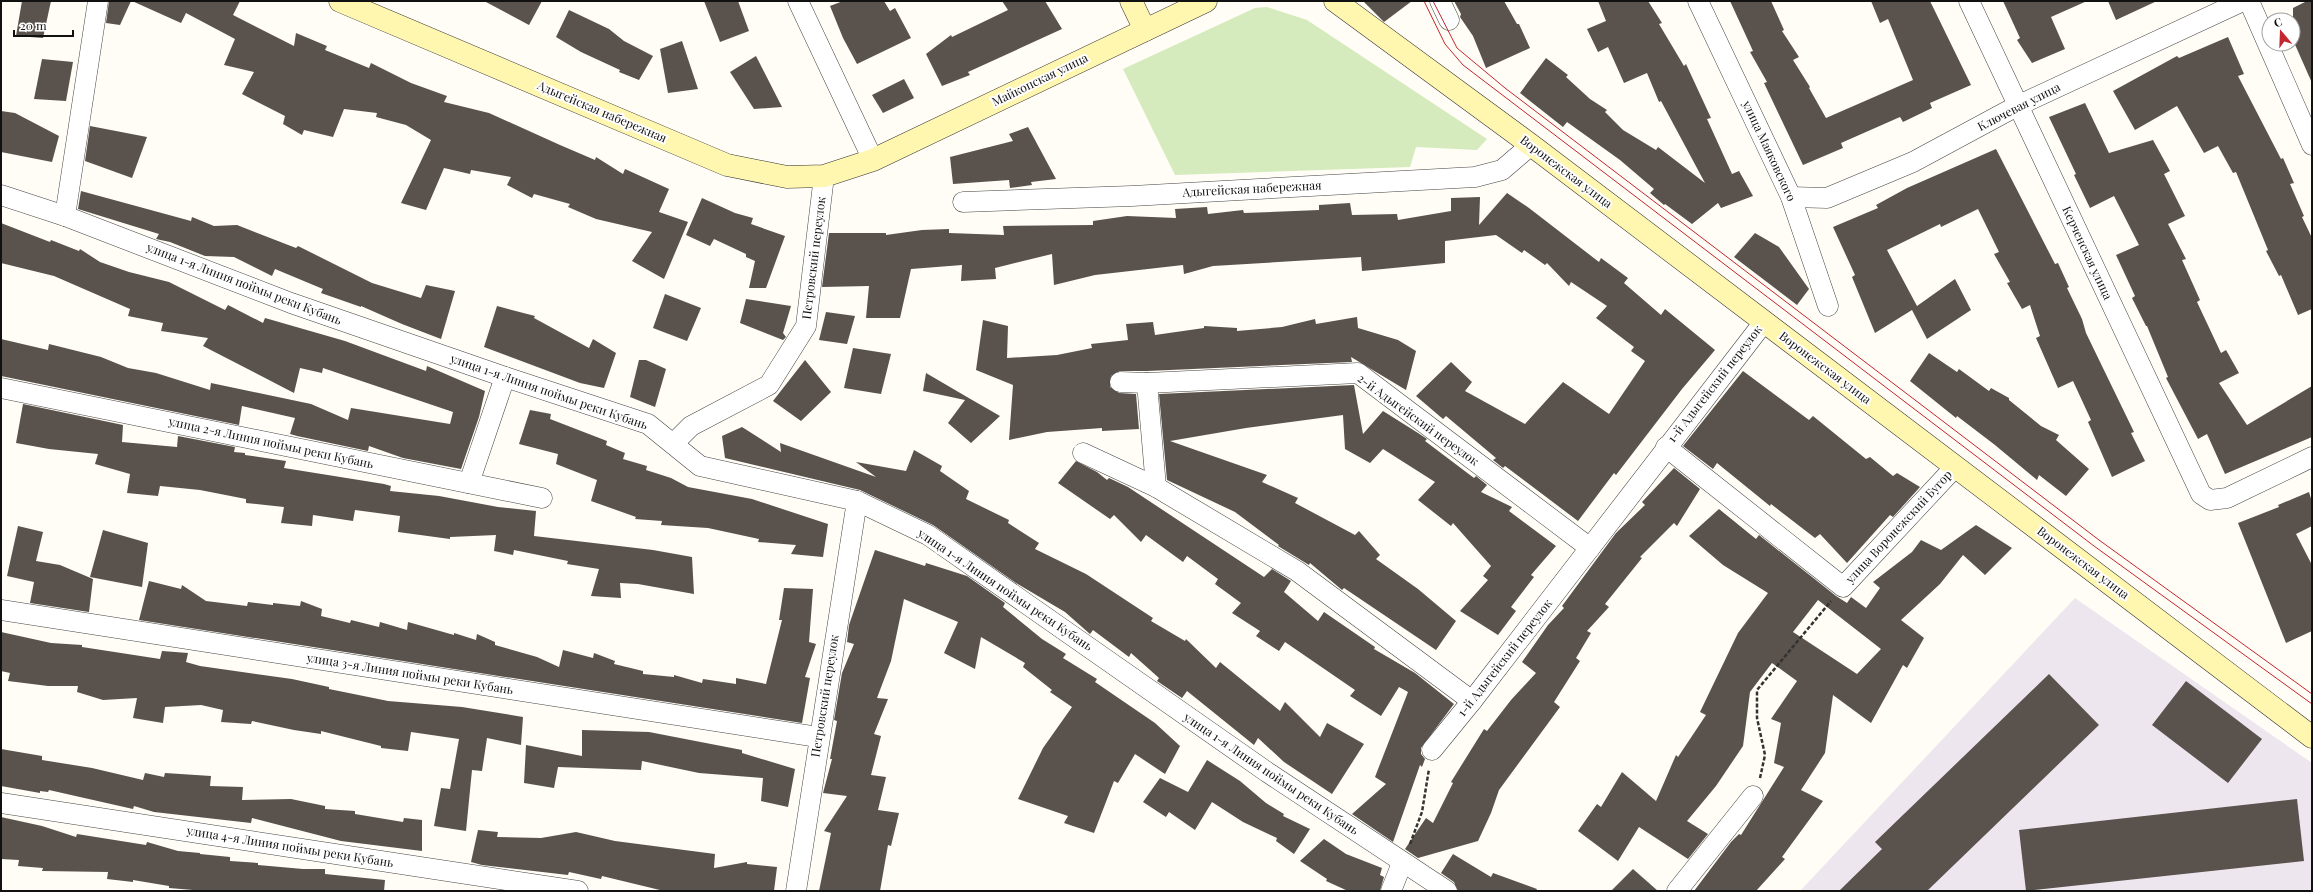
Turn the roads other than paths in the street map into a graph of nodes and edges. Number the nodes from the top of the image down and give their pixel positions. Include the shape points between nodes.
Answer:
1 (98, 1) edge
2 (340, 1) edge
3 (798, 1) edge
4 (1131, 1) edge
5 (1206, 1) edge
6 (1335, 1) edge
7 (1440, 1) edge
8 (1698, 1) edge
9 (1969, 1) edge
10 (2243, 1) edge
11 (2248, 1) edge
12 (1449, 20) dead end
13 (1145, 30) junction
14 (2017, 106) junction
15 (1531, 145) junction
16 (2312, 145) edge
17 (873, 160) junction
18 (824, 176) junction
19 (1, 195) edge
20 (1791, 197) junction
21 (963, 202) dead end
22 (65, 216) junction
23 (1828, 306) dead end
24 (1764, 322) junction
25 (505, 377) junction
26 (1120, 382) dead end
27 (1147, 383) junction
28 (1, 388) edge
29 (674, 444) junction
30 (1666, 447) junction
31 (1083, 453) dead end
32 (2312, 457) edge
33 (1955, 467) junction
34 (469, 483) junction
35 (1156, 487) junction
36 (542, 498) dead end
37 (857, 501) junction
38 (1590, 548) junction
39 (1843, 587) joint
40 (1, 610) edge
41 (1472, 701) junction
42 (818, 737) junction
43 (2312, 737) edge
44 (1432, 750) road end
45 (1753, 796) road end
46 (1, 802) edge
47 (1402, 863) junction
48 (578, 891) edge
49 (796, 891) edge
50 (1391, 891) edge
51 (1447, 891) edge
52 (1677, 891) edge

1 - 22 street
2 - 18 street, Адыгейская набережная via 727,165 787,177
3 - 17 street
4 - 13 street
5 - 13 street, Майкопская улица
6 - 15 street, Воронежская улица
7 - 12 street
8 - 20 street, улица Маяковского
9 - 14 street, Керченская улица
10 - 14 street, Ключевая улица
11 - 16 street
13 - 17 street, Майкопская улица
14 - 20 street, Ключевая улица via 1913,162 1827,198
14 - 32 street, Керченская улица via 2201,494 2210,500 2227,498
15 - 21 street, Адыгейская набережная via 1502,170 1476,177 1132,196
15 - 24 street, Воронежская улица
17 - 18 street, Адыгейская набережная
18 - 29 street, Петровский переулок via 806,326 769,386 691,426
19 - 22 street, улица 1-я Линия поймы реки Кубань
20 - 23 street, улица Маяковского
22 - 25 street, улица 1-я Линия поймы реки Кубань via 291,303
24 - 30 street, 1-й Адыгейский переулок
24 - 33 street, Воронежская улица
25 - 29 street, улица 1-я Линия поймы реки Кубань via 648,424
25 - 34 street
26 - 27 street, 2-й Адыгейский переулок
27 - 35 street
27 - 38 street, 2-й Адыгейский переулок via 1358,373
28 - 34 street, улица 2-я Линия поймы реки Кубань
29 - 37 street, улица 1-я Линия поймы реки Кубань via 700,466
30 - 38 street, 1-й Адыгейский переулок
30 - 39 street, 1-й Адыгейский переулок
31 - 35 street
33 - 39 street, улица Воронежский Бугор
33 - 43 street, Воронежская улица
34 - 36 street, улица 2-я Линия поймы реки Кубань
35 - 41 street via 1297,571
37 - 42 street, Петровский переулок
37 - 47 street, улица 1-я Линия поймы реки Кубань via 928,535
38 - 41 street, 1-й Адыгейский переулок
40 - 42 street, улица 3-я Линия поймы реки Кубань
41 - 44 street, 1-й Адыгейский переулок
42 - 49 street, Петровский переулок
45 - 52 street
46 - 48 street, улица 4-я Линия поймы реки Кубань
47 - 50 street
47 - 51 street, улица 1-я Линия поймы реки Кубань

